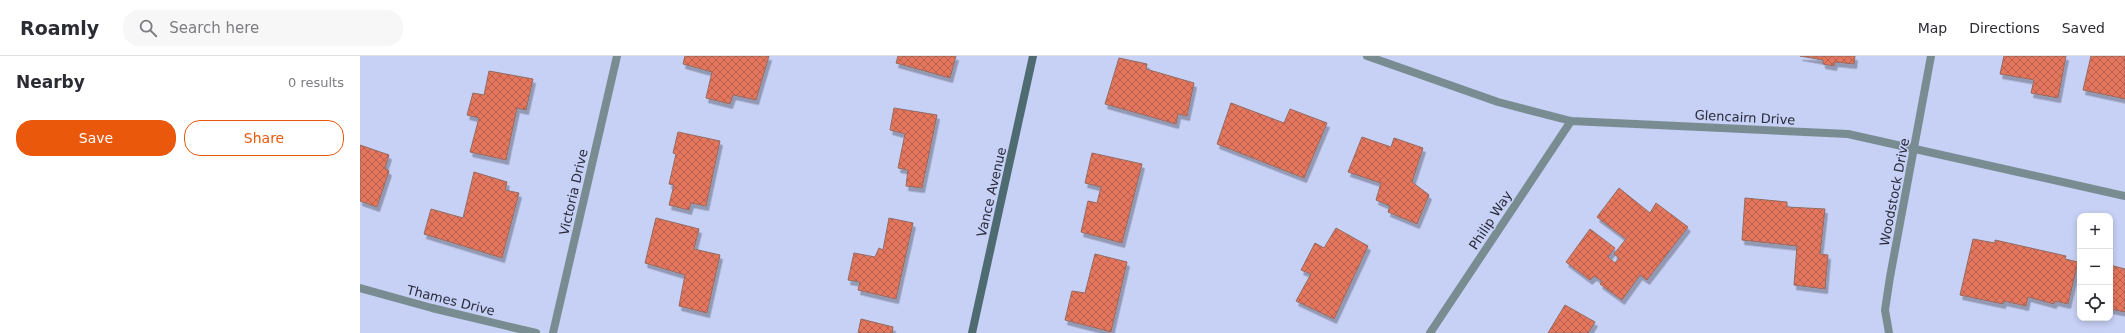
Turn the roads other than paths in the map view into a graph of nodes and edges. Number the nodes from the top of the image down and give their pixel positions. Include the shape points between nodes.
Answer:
1 (617, 56) edge
2 (1033, 56) edge
3 (1367, 56) edge
4 (1931, 56) edge
5 (1571, 121) junction
6 (1915, 148) junction
7 (2125, 196) edge
8 (360, 288) edge
9 (536, 333) edge
10 (553, 333) edge
11 (972, 333) edge
12 (1430, 333) edge
13 (1888, 333) edge

1 - 10 street, Victoria Drive
2 - 11 street, Vance Avenue
3 - 5 street, Glencairn Drive via 1498,102
4 - 6 street, Woodstock Drive
5 - 6 street, Glencairn Drive via 1848,134
5 - 12 street, Philip Way
6 - 7 street, Glencairn Drive
6 - 13 street, Woodstock Drive via 1885,310
8 - 9 street, Thames Drive

